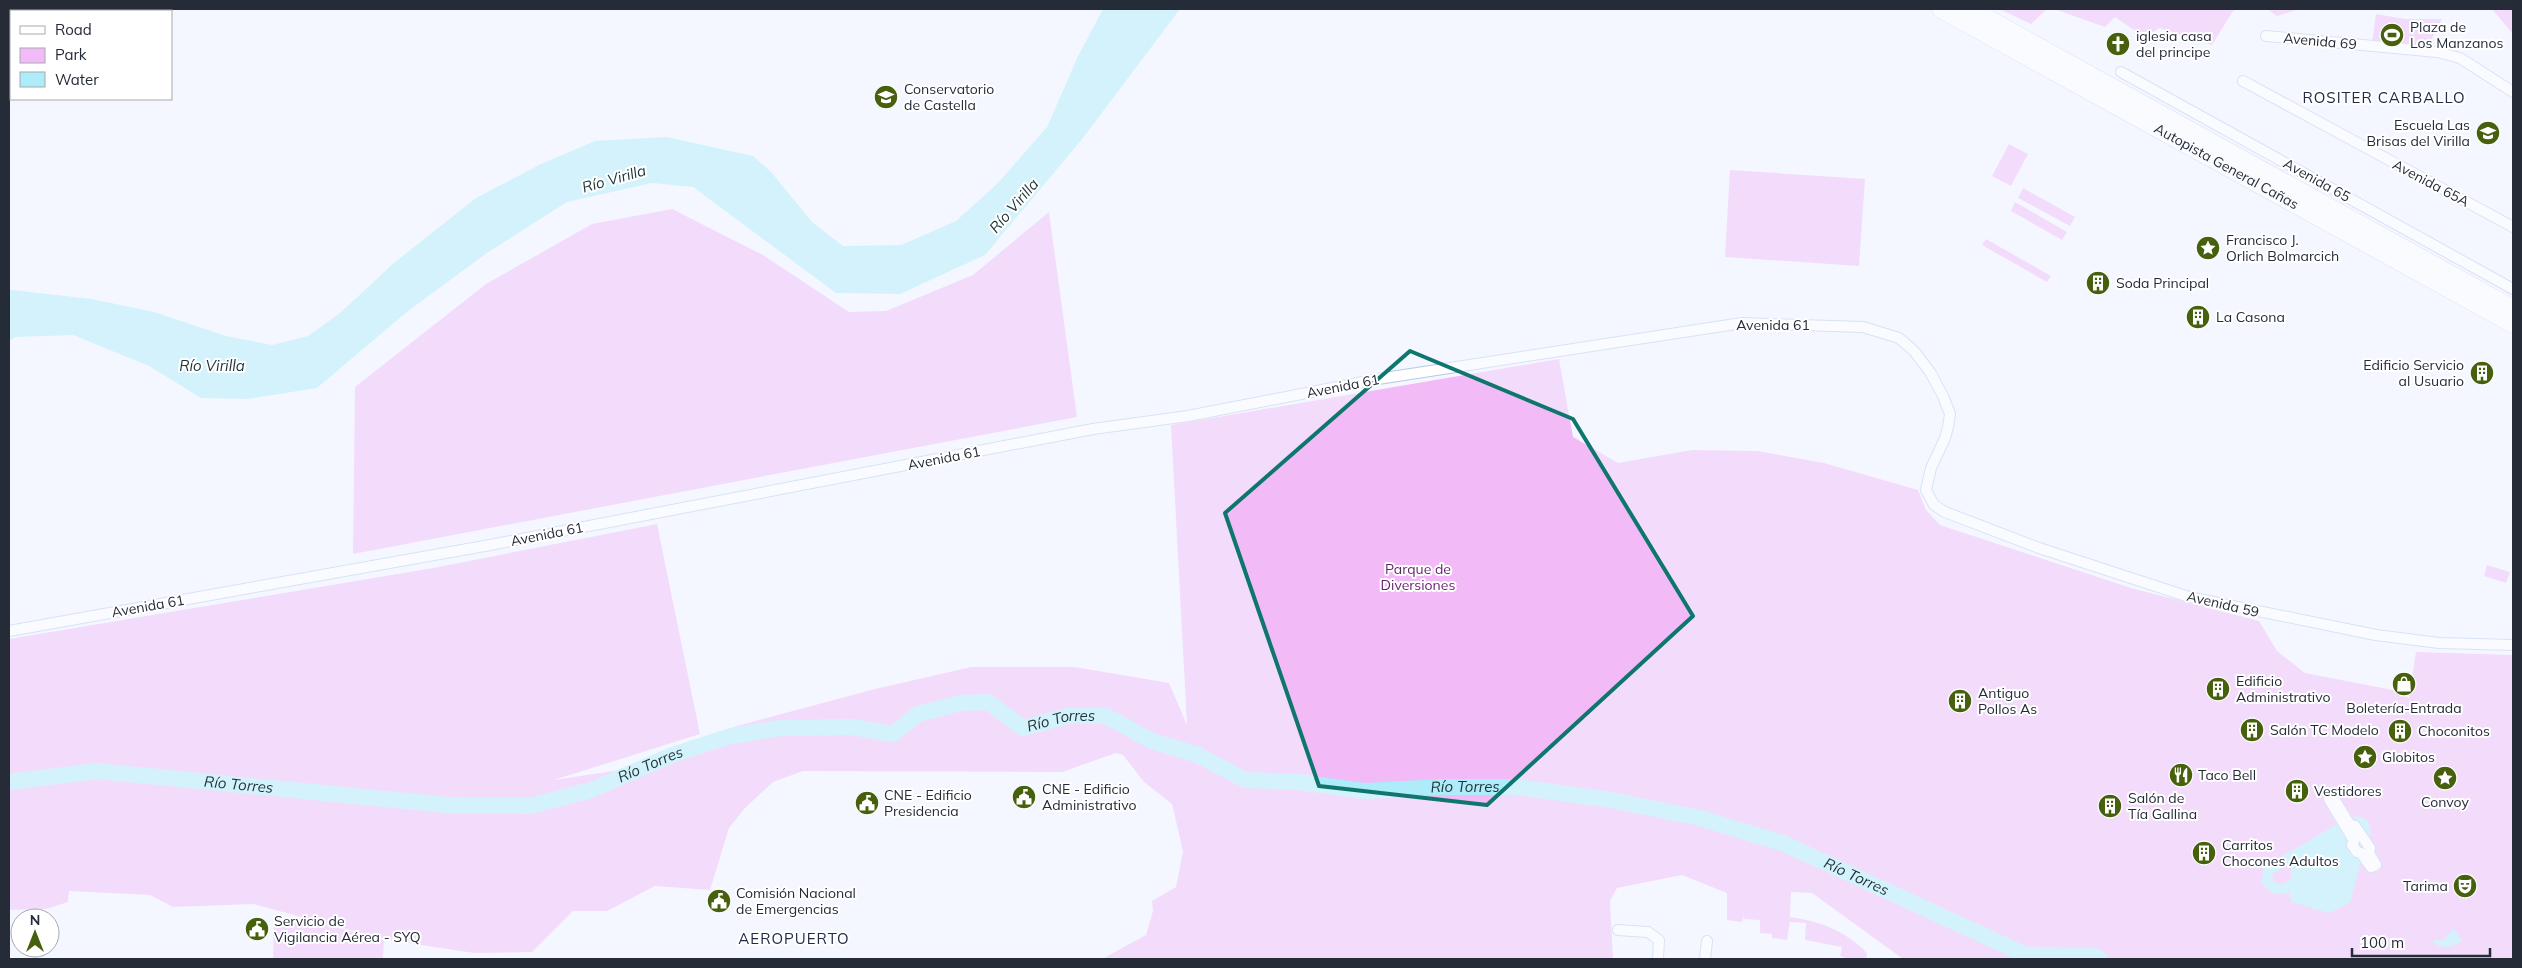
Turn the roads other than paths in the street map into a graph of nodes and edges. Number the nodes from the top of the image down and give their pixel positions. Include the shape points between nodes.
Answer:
1 (1941, 9) edge
2 (1970, 9) edge
3 (2266, 36) dead end
4 (2121, 72) dead end
5 (2244, 81) dead end
6 (2513, 92) edge
7 (2513, 227) edge
8 (2513, 289) edge
9 (2513, 309) edge
10 (2513, 324) edge
11 (1944, 512) joint
12 (9, 631) edge
13 (2513, 645) edge
14 (2376, 865) joint
15 (1618, 930) dead end
16 (1707, 941) dead end
17 (1658, 959) edge
18 (1705, 959) edge

1 - 10 highway, Autopista General Cañas
2 - 9 highway, Autopista General Cañas
3 - 6 street, Avenida 69 via 2437,52 2460,58
4 - 8 street, Avenida 65
5 - 7 street, Avenida 65A
11 - 12 street, Avenida 61 via 1934,505 1926,490 1950,414 1930,372 1899,338 1863,327 1742,323 1378,379 1188,416 1093,429 490,545
11 - 13 street, Avenida 59 via 2039,548 2189,597 2376,635 2439,643
14 - 14 street via 2369,853 2370,848 2355,826 2350,825 2333,797 2329,799 2354,841 2352,846 2371,867
15 - 17 street via 1648,932 1659,940
16 - 18 street

